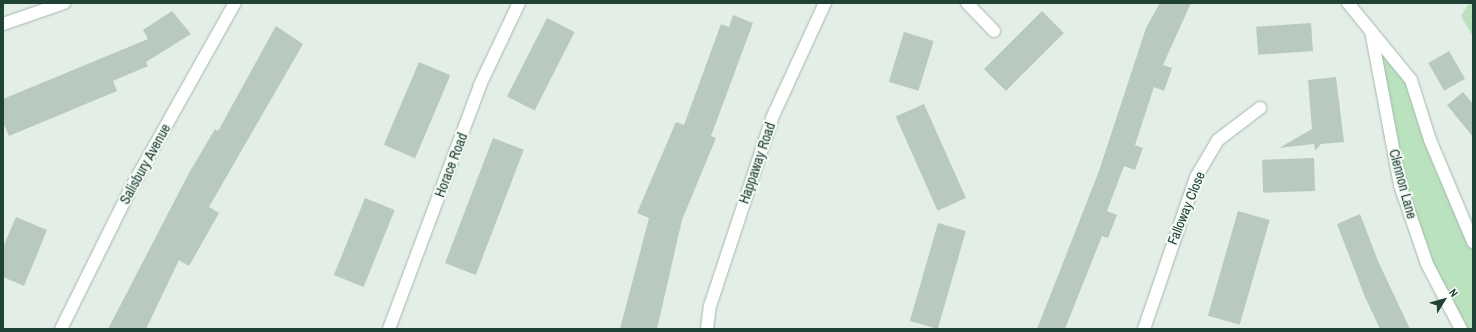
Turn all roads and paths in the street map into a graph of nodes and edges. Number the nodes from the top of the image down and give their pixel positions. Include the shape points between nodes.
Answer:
1 (64, 3) edge
2 (235, 3) edge
3 (520, 3) edge
4 (825, 3) edge
5 (967, 3) edge
6 (1348, 3) edge
7 (3, 24) edge
8 (994, 31) dead end
9 (1371, 31) junction
10 (1260, 108) dead end
11 (1473, 242) edge
12 (61, 329) edge
13 (389, 329) edge
14 (706, 329) edge
15 (1144, 329) edge
16 (1461, 329) edge

1 - 7 street
2 - 12 street, Salisbury Avenue via 131,188
3 - 13 street, Horace Road via 480,85
4 - 14 street, Happaway Road via 772,118 710,306
5 - 8 street
6 - 9 street, Clennon Lane
9 - 11 street, Clennon Lane via 1411,80 1430,140
9 - 16 street, Clennon Lane via 1400,185 1427,264
10 - 15 street, Falloway Close via 1218,140 1196,177

